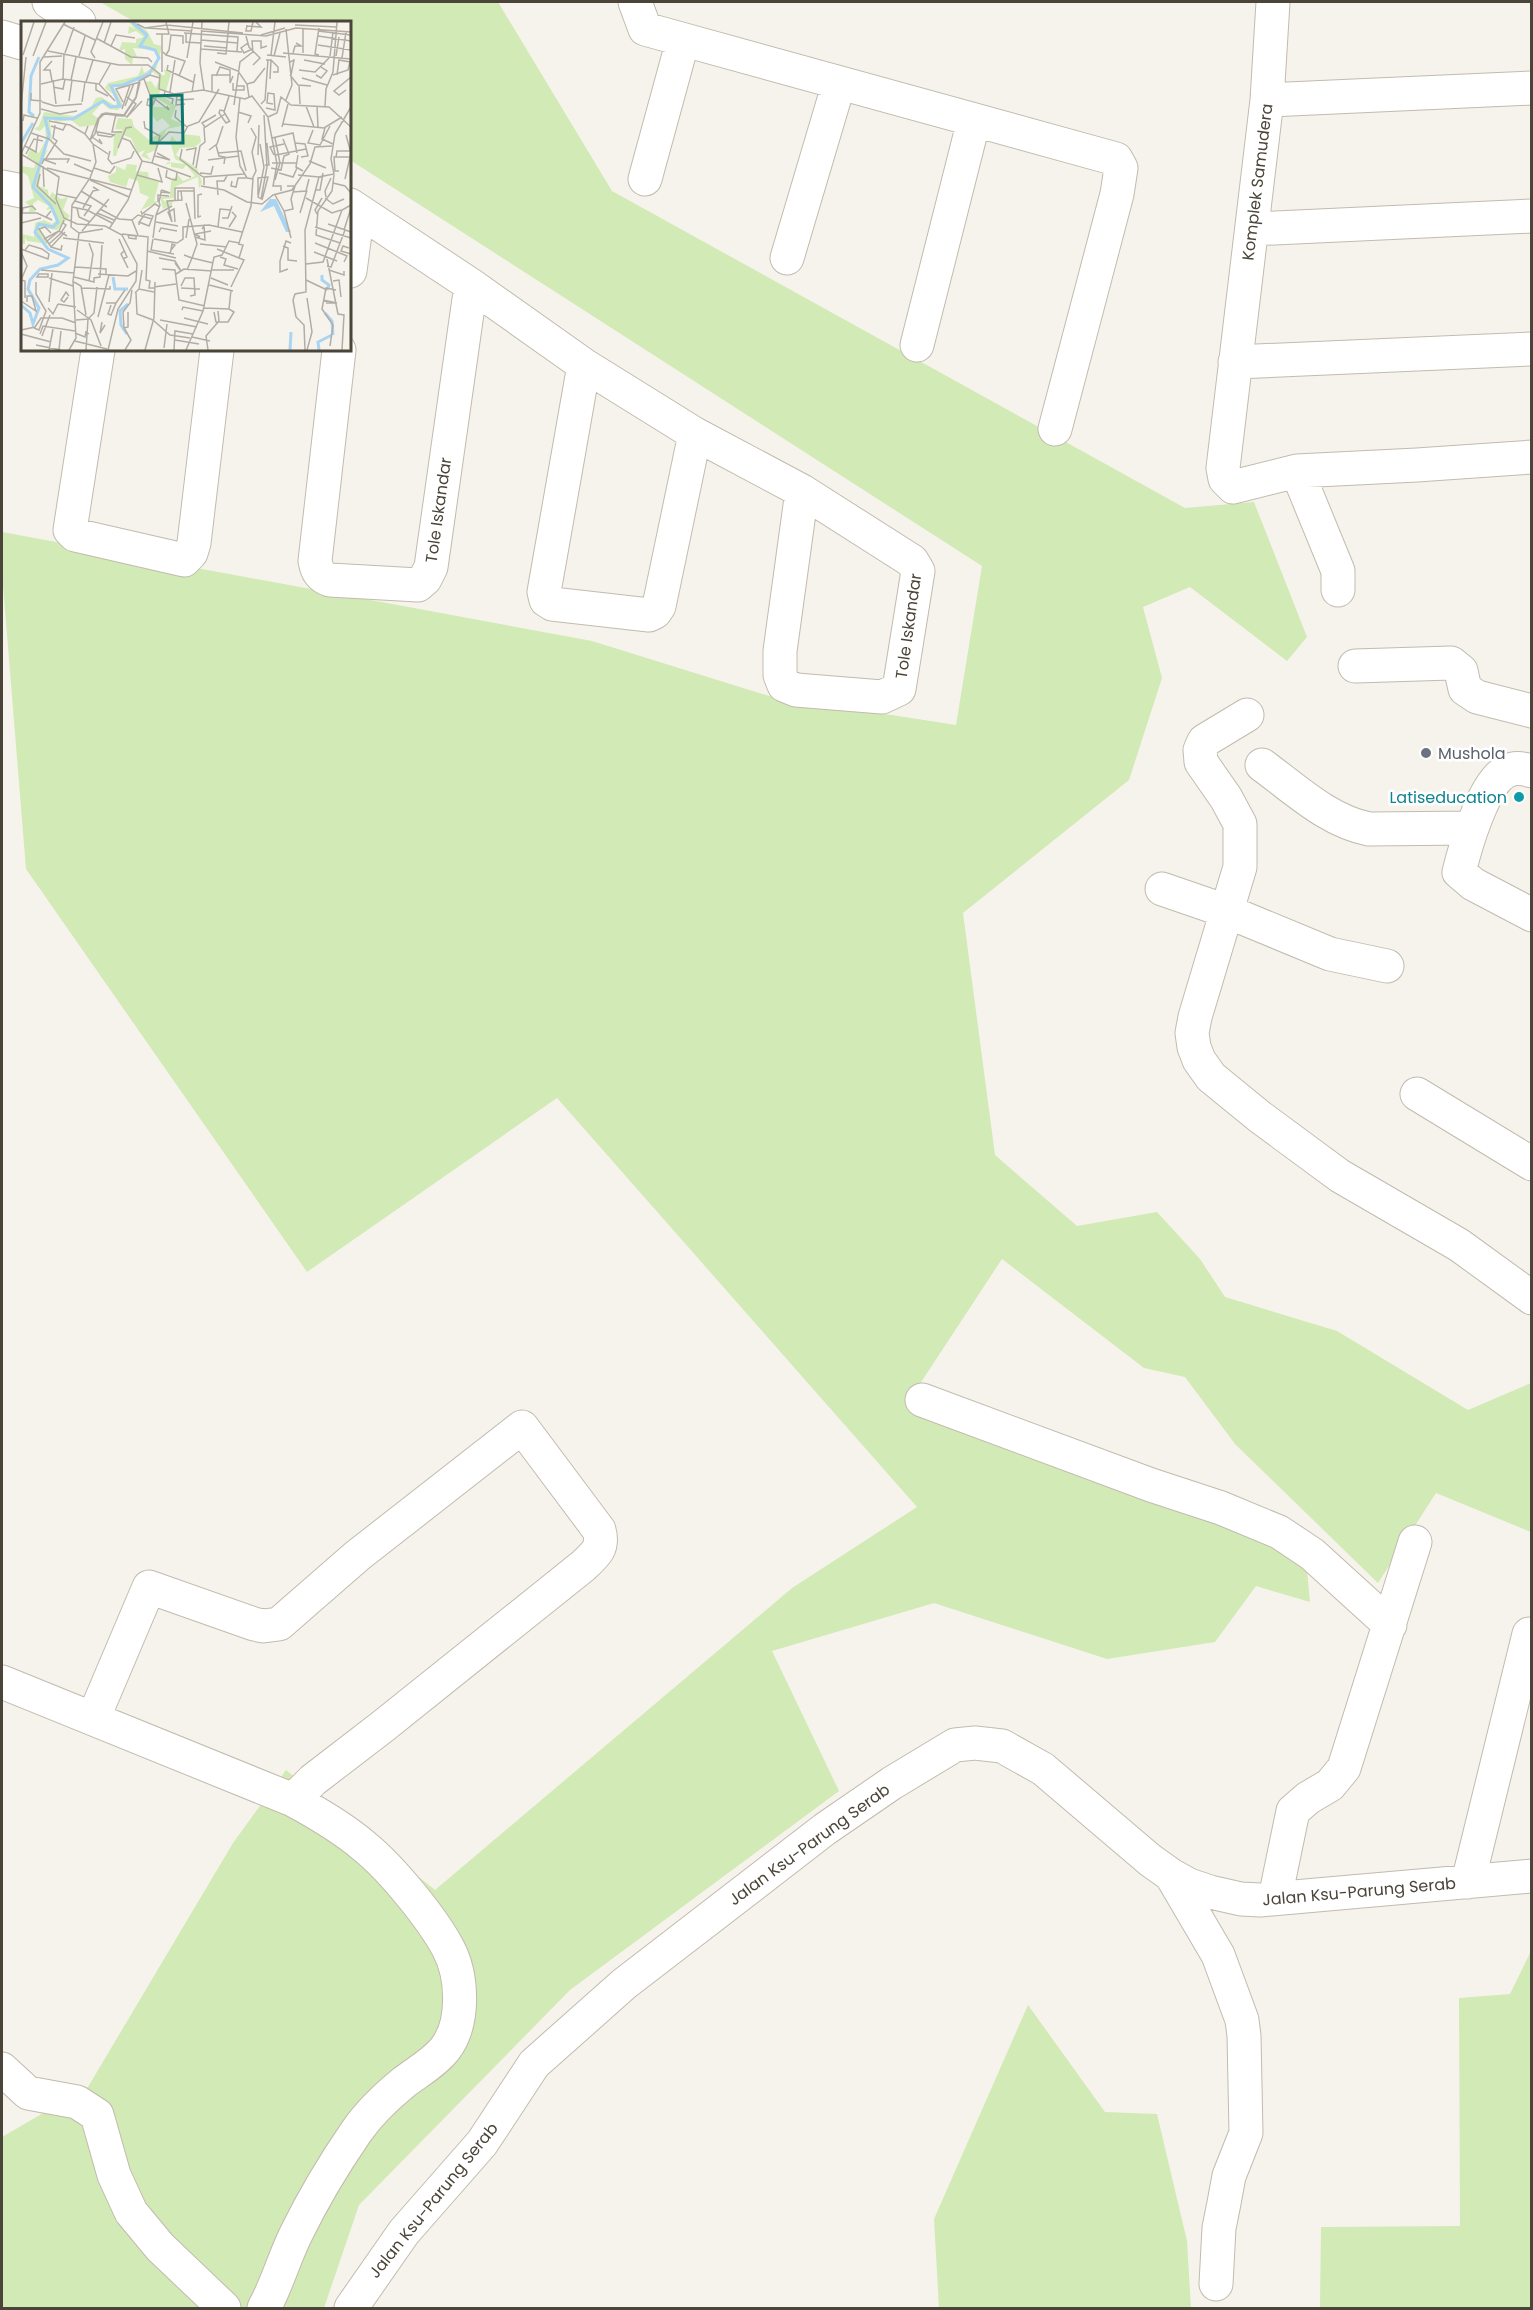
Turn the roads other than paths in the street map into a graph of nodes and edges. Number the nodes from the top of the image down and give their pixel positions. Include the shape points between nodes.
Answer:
1 (49, 2) edge
2 (635, 2) edge
3 (1273, 2) edge
4 (78, 21) edge
5 (2, 37) edge
6 (683, 40) junction
7 (21, 43) edge
8 (839, 82) junction
9 (1532, 88) edge
10 (1267, 100) junction
11 (974, 120) junction
12 (645, 179) dead end
13 (2, 187) edge
14 (21, 191) edge
15 (354, 208) edge
16 (1532, 216) edge
17 (1252, 229) junction
18 (351, 255) edge
19 (787, 258) dead end
20 (471, 285) junction
21 (917, 345) dead end
22 (1532, 349) edge
23 (98, 351) edge
24 (217, 351) edge
25 (339, 351) edge
26 (1235, 362) junction
27 (584, 365) junction
28 (1055, 429) dead end
29 (694, 434) junction
30 (1532, 457) edge
31 (1298, 471) junction
32 (802, 491) junction
33 (1338, 590) dead end
34 (1355, 666) dead end
35 (1531, 707) edge
36 (1247, 715) dead end
37 (1262, 765) dead end
38 (1532, 771) edge
39 (1472, 828) junction
40 (1162, 889) dead end
41 (1226, 911) junction
42 (1532, 915) edge
43 (1387, 966) dead end
44 (1417, 1095) dead end
45 (1532, 1164) edge
46 (1532, 1298) edge
47 (922, 1400) dead end
48 (1416, 1542) dead end
49 (1390, 1625) junction
50 (1529, 1634) dead end
51 (2, 1682) edge
52 (93, 1719) junction
53 (293, 1800) junction
54 (1171, 1875) junction
55 (1532, 1876) edge
56 (1468, 1882) junction
57 (1275, 1898) junction
58 (2, 2069) edge
59 (1216, 2284) dead end
60 (224, 2308) edge
61 (264, 2308) edge
62 (351, 2308) edge

1 - 4 street
2 - 6 street via 645,29
3 - 10 street, Komplek Samudera
5 - 7 street
6 - 8 street
6 - 12 street
8 - 11 street
8 - 19 street
9 - 10 street
10 - 17 street, Komplek Samudera
11 - 21 street
11 - 28 street via 1116,159 1121,168
13 - 14 street
15 - 18 street, Tole Iskandar
15 - 20 street, Tole Iskandar
16 - 17 street
17 - 26 street, Komplek Samudera
20 - 25 street, Tole Iskandar via 431,567 417,585 330,580 317,568
20 - 27 street, Tole Iskandar
22 - 26 street
23 - 24 street via 70,530 75,535 184,561 194,543
26 - 31 street, Komplek Samudera via 1225,479 1233,487
27 - 29 street, Tole Iskandar
27 - 29 street via 544,592 552,604 649,615 655,612
29 - 32 street, Tole Iskandar
30 - 31 street
31 - 33 street via 1338,571
32 - 32 street, Tole Iskandar via 916,566 899,689 882,697 796,690 784,685 780,675
34 - 35 street via 1451,663 1461,671 1465,689 1477,698
36 - 41 street via 1204,741 1200,750 1201,762 1240,824 1240,867
37 - 39 street via 1335,818 1354,826
38 - 39 street via 1519,767 1504,772 1494,782
39 - 42 street via 1459,872 1473,884
40 - 41 street
41 - 43 street via 1330,954
41 - 46 street via 1192,1033 1198,1059 1211,1077 1340,1176 1459,1245
44 - 45 street
47 - 49 street via 1279,1532 1312,1554
48 - 49 street
49 - 57 street via 1344,1768 1330,1785 1293,1810
50 - 56 street
51 - 52 street
52 - 53 street
52 - 53 street via 149,1587 254,1624 279,1624 357,1556 522,1427 599,1530 598,1551
53 - 61 street via 367,1848 427,1917 449,1949 455,1966 459,2007 446,2048 370,2114 336,2163 296,2234
54 - 57 street, Jalan Ksu-Parung Serab via 1224,1896
54 - 59 street via 1218,1955 1240,2013 1244,2036 1246,2133 1229,2176 1219,2228
54 - 62 street, Jalan Ksu-Parung Serab via 1035,1765 1002,1746 955,1745 825,1829 624,1984 534,2064 482,2143 404,2232
55 - 56 street, Jalan Ksu-Parung Serab
56 - 57 street, Jalan Ksu-Parung Serab
58 - 60 street via 28,2093 77,2102 97,2115 114,2175 131,2212 160,2247

